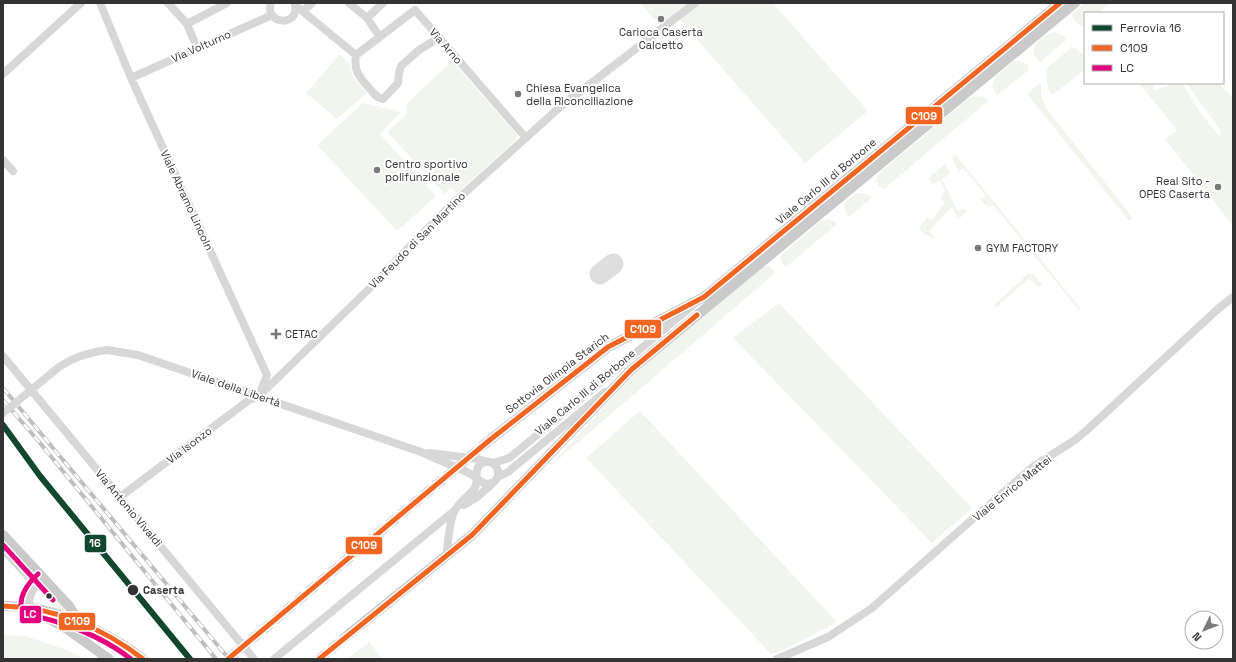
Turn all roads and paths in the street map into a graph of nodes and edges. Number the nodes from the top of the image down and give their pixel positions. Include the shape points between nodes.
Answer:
1 (80, 3) edge
2 (100, 3) edge
3 (168, 3) edge
4 (227, 3) edge
5 (312, 3) edge
6 (349, 3) edge
7 (383, 3) edge
8 (695, 3) edge
9 (1060, 3) edge
10 (1076, 3) edge
11 (270, 4) edge
12 (295, 4) edge
13 (303, 11) junction
14 (272, 15) junction
15 (367, 18) junction
16 (187, 24) junction
17 (380, 37) junction
18 (432, 42) dead end
19 (197, 48) junction
20 (356, 55) junction
21 (3, 74) edge
22 (130, 78) junction
23 (526, 138) junction
24 (3, 160) edge
25 (13, 171) dead end
26 (704, 297) junction
27 (1233, 297) edge
28 (3, 356) edge
29 (632, 370) junction
30 (259, 396) junction
31 (3, 413) edge
32 (491, 439) tunnel mouth
33 (421, 452) junction
34 (492, 463) junction
35 (478, 478) junction
36 (496, 480) junction
37 (120, 497) junction
38 (454, 511) junction
39 (3, 535) edge
40 (3, 549) edge
41 (449, 554) junction
42 (39, 579) junction
43 (3, 606) edge
44 (29, 607) junction
45 (80, 622) junction
46 (349, 634) tunnel mouth
47 (109, 659) edge
48 (143, 659) edge
49 (254, 659) edge
50 (274, 659) edge
51 (777, 659) edge

1 - 21 street
2 - 22 street, Viale Abramo Lincoln
3 - 16 street
4 - 16 street
5 - 13 street
6 - 15 street
7 - 15 street
8 - 23 street, Via Feudo di San Martino via 559,108
9 - 26 main road, Viale Carlo III di Borbone
10 - 29 main road, Viale Carlo III di Borbone
11 - 14 street
12 - 13 street
12 - 14 street via 295,13 290,19 282,21
13 - 20 street
14 - 19 street, Via Volturno
15 - 17 street
16 - 19 street
17 - 20 street, Via Arno
17 - 23 street, Via Arno via 415,10
18 - 20 street, Via Arno via 401,66 398,83 382,99 378,98 359,77
19 - 22 street, Via Volturno
22 - 30 street, Viale Abramo Lincoln via 267,375
23 - 30 street, Via Feudo di San Martino via 449,207
24 - 25 street
26 - 32 main road, Sottovia Olimpia Starich via 608,347
26 - 34 street, Viale Carlo III di Borbone via 513,455
27 - 51 street, Viale Enrico Mattei via 1087,430 1034,466 872,608 828,637
28 - 37 street, Via Antonio Vivaldi
29 - 36 street, Viale Carlo III di Borbone
29 - 41 main road via 472,535
30 - 31 street, Viale della Libertà, bridge via 138,355 108,350 69,360
30 - 33 street, Viale della Libertà
30 - 37 street, Via Isonzo via 249,400
33 - 34 street
33 - 35 street, Viale della Libertà
34 - 35 street, Viale Carlo III di Borbone via 480,465 476,471
34 - 36 street via 498,471
35 - 36 street via 485,484 491,484
35 - 38 street, Viale Carlo III di Borbone via 474,489
36 - 38 street, Viale Carlo III di Borbone via 477,497
37 - 49 street, Via Antonio Vivaldi
38 - 41 street, Viale Carlo III di Borbone via 448,537
38 - 50 street, Viale Carlo III di Borbone
39 - 42 main road
40 - 42 street
41 - 46 main road
42 - 44 street via 31,594
42 - 45 main road via 72,609
43 - 44 main road
44 - 45 main road
44 - 47 main road via 67,629
45 - 48 main road via 113,639

